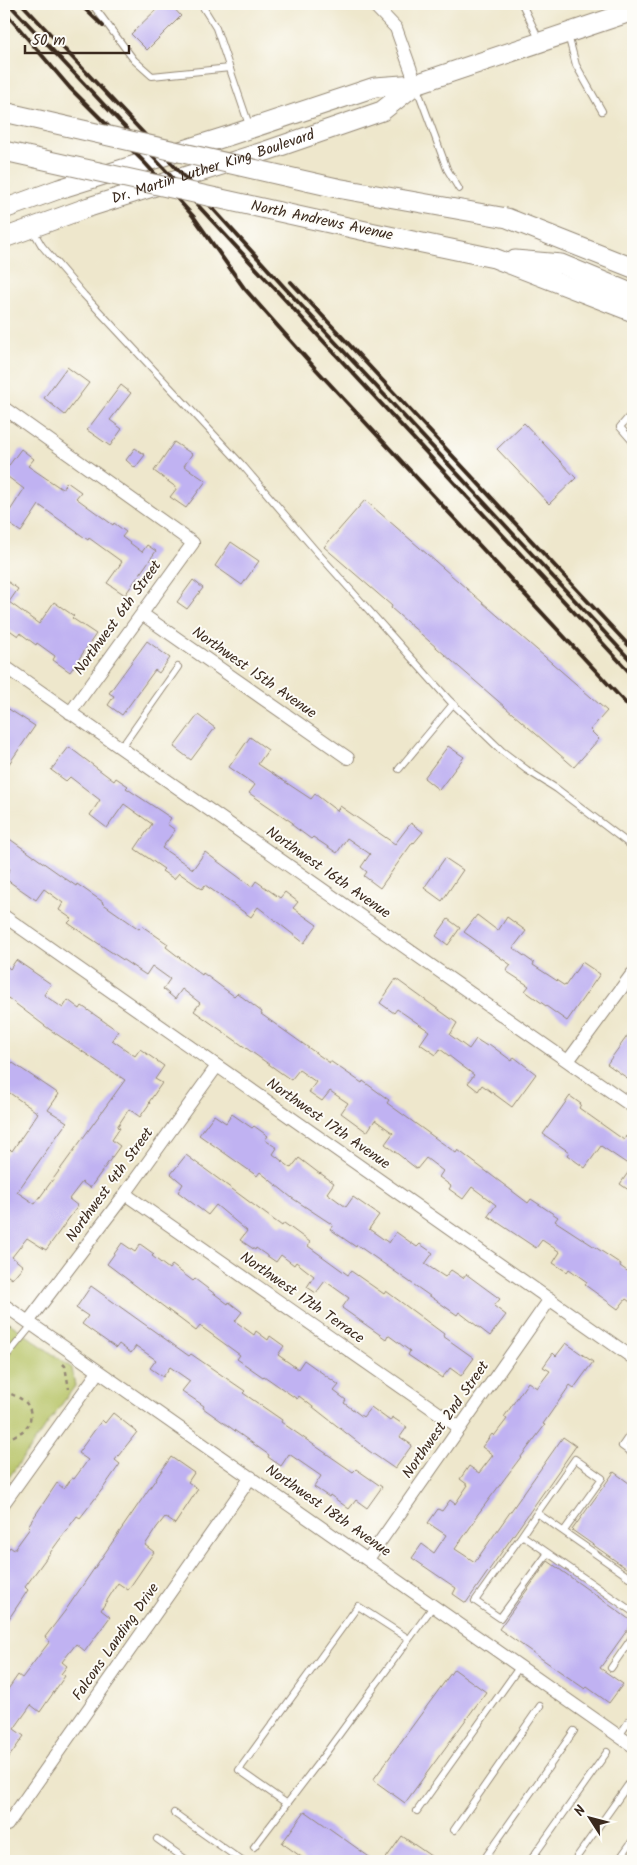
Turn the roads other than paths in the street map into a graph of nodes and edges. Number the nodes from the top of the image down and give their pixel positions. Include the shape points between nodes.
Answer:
1 (92, 4) edge
2 (201, 4) edge
3 (373, 4) edge
4 (522, 4) edge
5 (633, 12) edge
6 (567, 34) junction
7 (541, 42) junction
8 (230, 68) junction
9 (416, 84) junction
10 (4, 112) edge
11 (602, 112) dead end
12 (250, 129) junction
13 (4, 151) edge
14 (459, 189) dead end
15 (4, 209) edge
16 (31, 228) junction
17 (4, 238) edge
18 (494, 258) junction
19 (633, 268) edge
20 (633, 294) edge
21 (633, 312) edge
22 (4, 408) edge
23 (633, 412) edge
24 (633, 442) edge
25 (142, 614) junction
26 (4, 666) edge
27 (178, 667) dead end
28 (454, 704) junction
29 (70, 713) junction
30 (121, 748) junction
31 (348, 758) dead end
32 (399, 769) dead end
33 (633, 847) edge
34 (4, 916) edge
35 (633, 973) edge
36 (568, 1061) junction
37 (217, 1066) junction
38 (633, 1107) edge
39 (125, 1194) junction
40 (550, 1299) junction
41 (4, 1305) edge
42 (30, 1324) junction
43 (633, 1358) edge
44 (4, 1359) edge
45 (98, 1372) junction
46 (460, 1428) junction
47 (633, 1430) edge
48 (633, 1454) edge
49 (251, 1477) junction
50 (4, 1503) edge
51 (537, 1512) junction
52 (564, 1531) junction
53 (522, 1534) junction
54 (548, 1553) junction
55 (368, 1559) junction
56 (633, 1580) edge
57 (434, 1605) junction
58 (633, 1612) edge
59 (633, 1636) edge
60 (409, 1639) junction
61 (520, 1666) junction
62 (611, 1668) dead end
63 (540, 1706) dead end
64 (633, 1715) edge
65 (574, 1731) dead end
66 (619, 1736) junction
67 (633, 1746) edge
68 (607, 1752) dead end
69 (633, 1778) edge
70 (286, 1803) junction
71 (418, 1811) dead end
72 (174, 1813) dead end
73 (6, 1824) edge
74 (454, 1830) dead end
75 (157, 1839) dead end
76 (633, 1840) edge
77 (254, 1846) dead end
78 (487, 1855) dead end
79 (188, 1861) edge
80 (242, 1861) edge
81 (530, 1861) edge
82 (574, 1861) edge
83 (618, 1861) edge

1 - 8 lane via 134,60 152,76
2 - 8 lane via 216,28
3 - 9 street via 396,28
4 - 7 lane
5 - 6 main road, Dr. Martin Luther King Boulevard
6 - 7 main road, Dr. Martin Luther King Boulevard
6 - 11 lane via 576,65
7 - 9 main road, Dr. Martin Luther King Boulevard
8 - 12 lane
9 - 12 main road, Dr. Martin Luther King Boulevard via 375,87
9 - 14 lane via 447,170
9 - 16 main road, Dr. Martin Luther King Boulevard via 382,111
10 - 19 main road, bridge via 337,188 507,218
12 - 15 main road, Dr. Martin Luther King Boulevard
13 - 18 main road, North Andrews Avenue, bridge
16 - 17 main road, Dr. Martin Luther King Boulevard
16 - 28 lane via 84,296 244,467
18 - 20 main road via 561,264
18 - 21 main road, North Andrews Avenue
22 - 25 street, Northwest 6th Street via 193,543
23 - 24 lane via 620,427
25 - 29 street, Northwest 6th Street
25 - 31 street, Northwest 15th Avenue
26 - 29 street, Northwest 16th Avenue
27 - 30 lane
28 - 32 lane
28 - 33 lane via 502,751
29 - 30 street, Northwest 16th Avenue
30 - 36 street, Northwest 16th Avenue
34 - 37 street, Northwest 17th Avenue
35 - 36 street
36 - 38 street, Northwest 16th Avenue
37 - 39 street, Northwest 4th Street
37 - 40 street, Northwest 17th Avenue
39 - 42 street, Northwest 4th Street
39 - 46 street, Northwest 17th Terrace
40 - 43 street, Northwest 17th Avenue
40 - 46 street, Northwest 2nd Street
41 - 42 street, Northwest 18th Avenue
42 - 44 lane
42 - 45 street, Northwest 18th Avenue
45 - 49 street, Northwest 18th Avenue
45 - 50 street
46 - 55 street, Northwest 2nd Street
47 - 48 lane via 622,1446
49 - 55 street, Northwest 18th Avenue
49 - 73 street, Falcons Landing Drive
51 - 52 lane
51 - 52 lane via 575,1459 602,1478
51 - 53 lane
52 - 56 lane
53 - 54 lane
53 - 54 lane via 475,1602 500,1618
54 - 58 lane
55 - 57 street, Northwest 18th Avenue
57 - 60 lane
57 - 61 street, Northwest 18th Avenue
59 - 62 lane
60 - 70 lane
60 - 70 lane via 358,1606 240,1770
61 - 66 street, Northwest 18th Avenue
61 - 71 lane
63 - 74 lane
64 - 66 lane
65 - 78 lane
66 - 67 street, Northwest 18th Avenue
68 - 81 lane
69 - 82 lane
70 - 77 lane
72 - 80 lane
75 - 79 lane
76 - 83 lane

